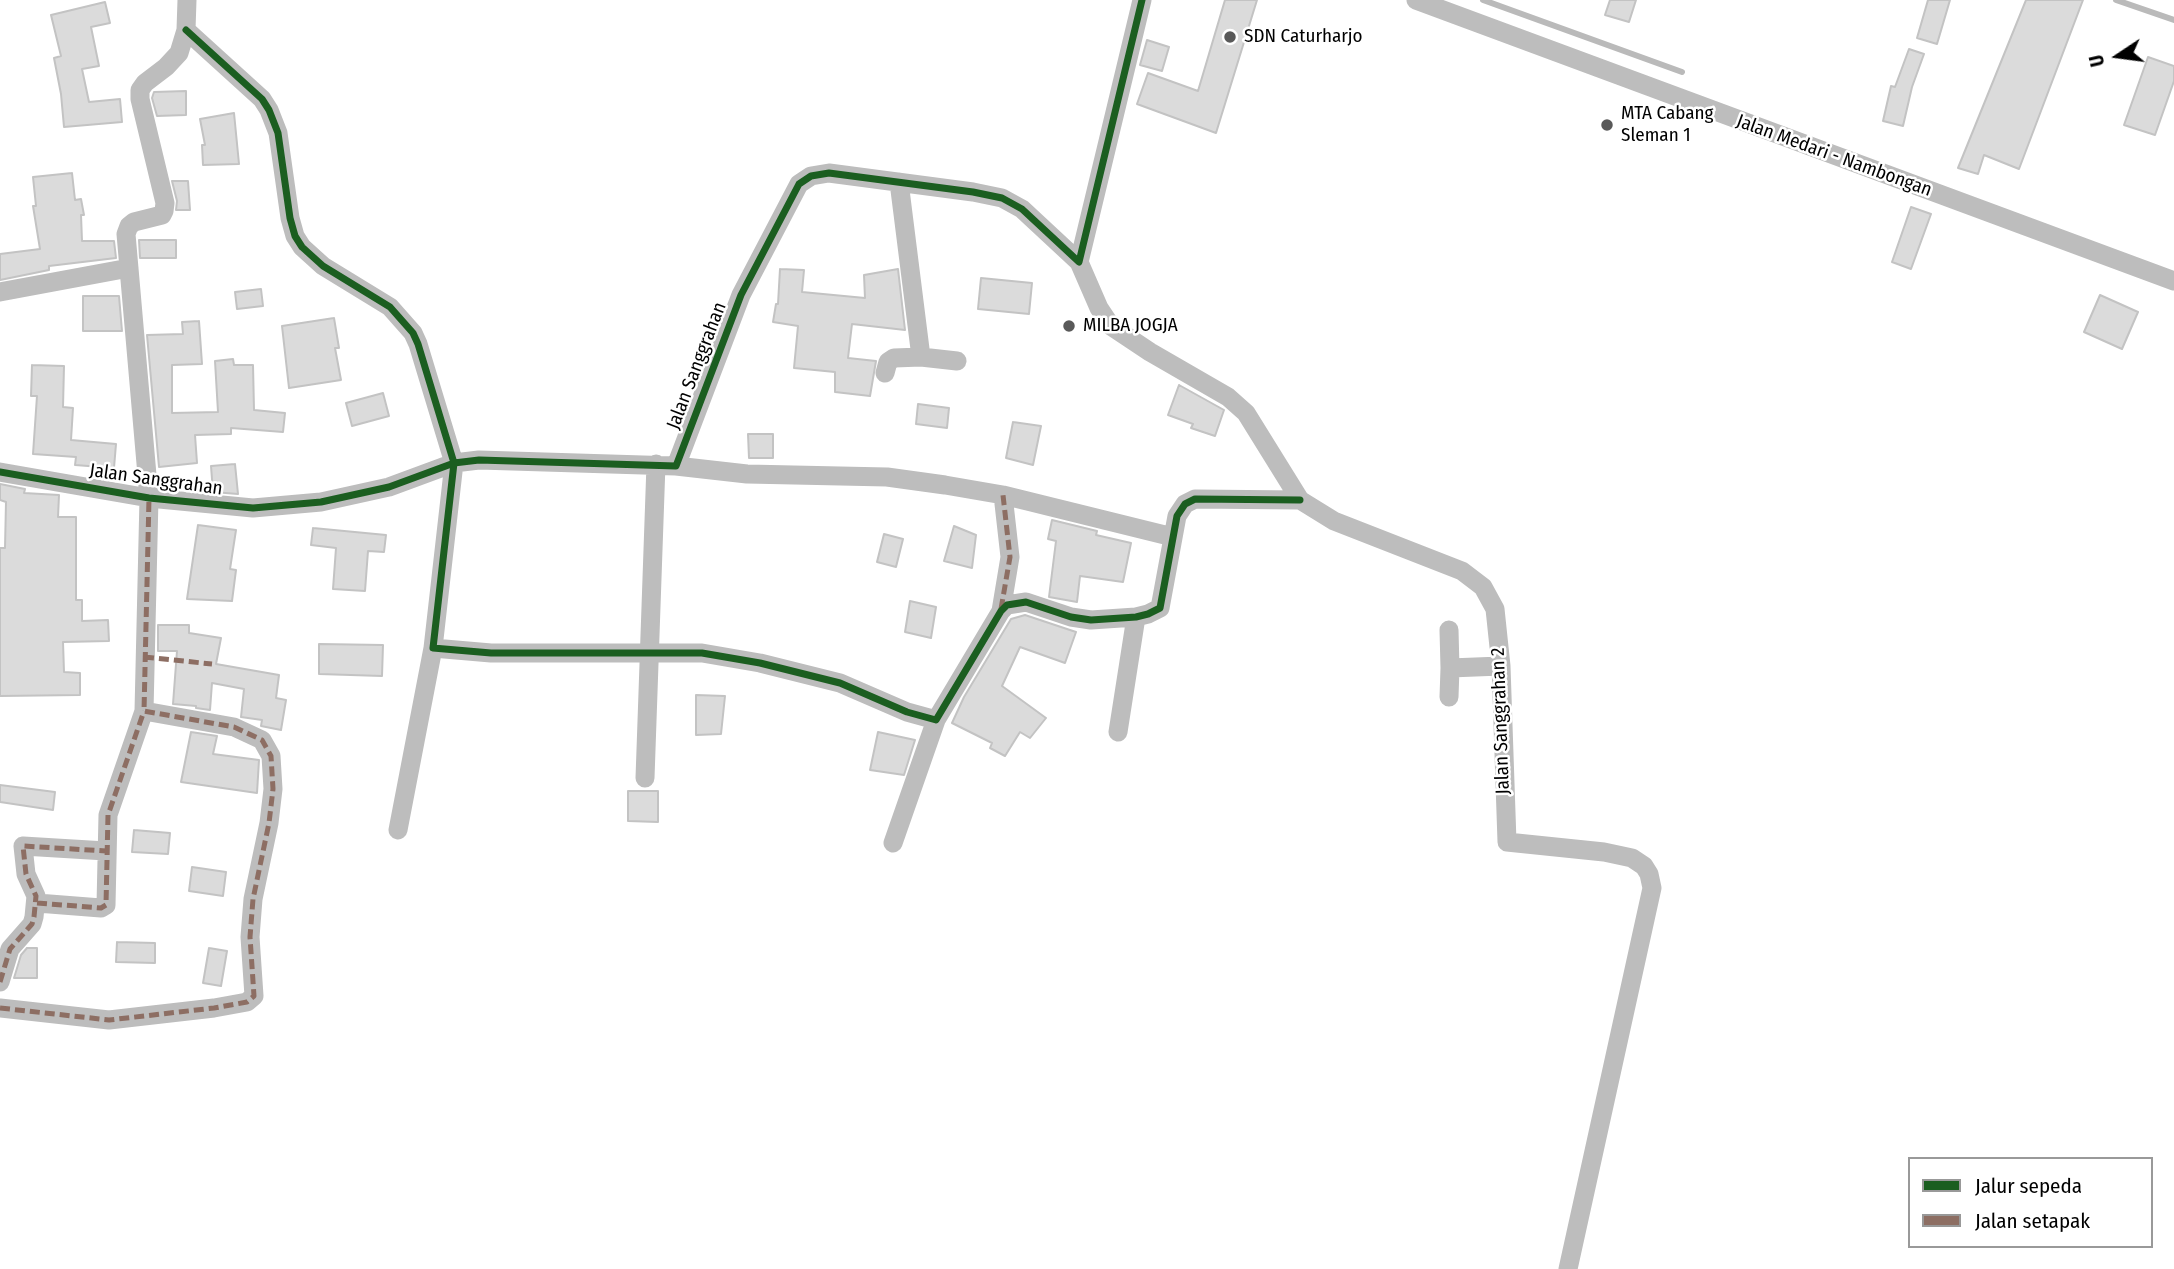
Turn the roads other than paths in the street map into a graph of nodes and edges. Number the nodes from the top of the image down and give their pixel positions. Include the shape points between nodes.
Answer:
1 (187, 0) edge
2 (1142, 0) edge
3 (1416, 0) edge
4 (186, 30) junction
5 (899, 182) junction
6 (1079, 262) junction
7 (129, 268) junction
8 (2174, 281) edge
9 (0, 292) edge
10 (921, 357) junction
11 (957, 360) dead end
12 (885, 373) dead end
13 (454, 463) junction
14 (666, 465) junction
15 (0, 472) edge
16 (1003, 495) junction
17 (149, 498) junction
18 (1300, 500) junction
19 (1173, 537) junction
20 (1001, 611) junction
21 (1136, 617) junction
22 (1449, 630) dead end
23 (433, 648) junction
24 (648, 654) junction
25 (1502, 666) junction
26 (1450, 668) junction
27 (1449, 697) dead end
28 (144, 711) junction
29 (936, 720) junction
30 (1118, 732) dead end
31 (645, 778) dead end
32 (398, 830) dead end
33 (892, 843) dead end
34 (106, 851) junction
35 (37, 903) junction
36 (0, 982) edge
37 (0, 1008) edge
38 (1568, 1269) edge

1 - 4 street
2 - 6 street
3 - 8 street, Jalan Medari - Nambongan
4 - 7 street via 179,53 140,90 165,203 162,215 128,226
4 - 13 street via 270,110 278,133 289,218 302,247 390,307 413,333
5 - 6 street, Jalan Sanggrahan via 1002,198 1022,209
5 - 10 street
5 - 14 street, Jalan Sanggrahan via 829,173 799,184 741,295
6 - 18 street, Jalan Sanggrahan 2 via 1111,326 1228,397 1246,413
7 - 9 street
7 - 17 street
10 - 11 street
10 - 12 street via 894,358
13 - 14 street, Jalan Sanggrahan
13 - 17 street, Jalan Sanggrahan via 389,487 321,502 253,508
13 - 23 street
14 - 16 street via 747,474 887,477
14 - 24 street
15 - 17 street, Jalan Sanggrahan
16 - 19 street
16 - 20 street via 1010,557
17 - 28 street
18 - 19 street via 1195,499 1177,516
18 - 25 street, Jalan Sanggrahan 2 via 1334,521 1462,572 1483,587 1495,609
19 - 21 street via 1160,608
20 - 21 street via 1026,602 1091,620
20 - 29 street
21 - 30 street
22 - 26 street
23 - 24 street
23 - 32 street
24 - 29 street via 702,653 760,663 840,684
24 - 31 street
25 - 26 street
25 - 38 street, Jalan Sanggrahan 2 via 1507,842 1632,858 1644,866 1652,888
26 - 27 street
28 - 34 street via 107,815
28 - 37 street via 234,727 262,740 271,756 269,823 250,937 254,996 247,1002 214,1008 108,1020
29 - 33 street
34 - 35 street via 106,905
34 - 35 street via 23,846 26,874
35 - 36 street via 32,924 10,949

